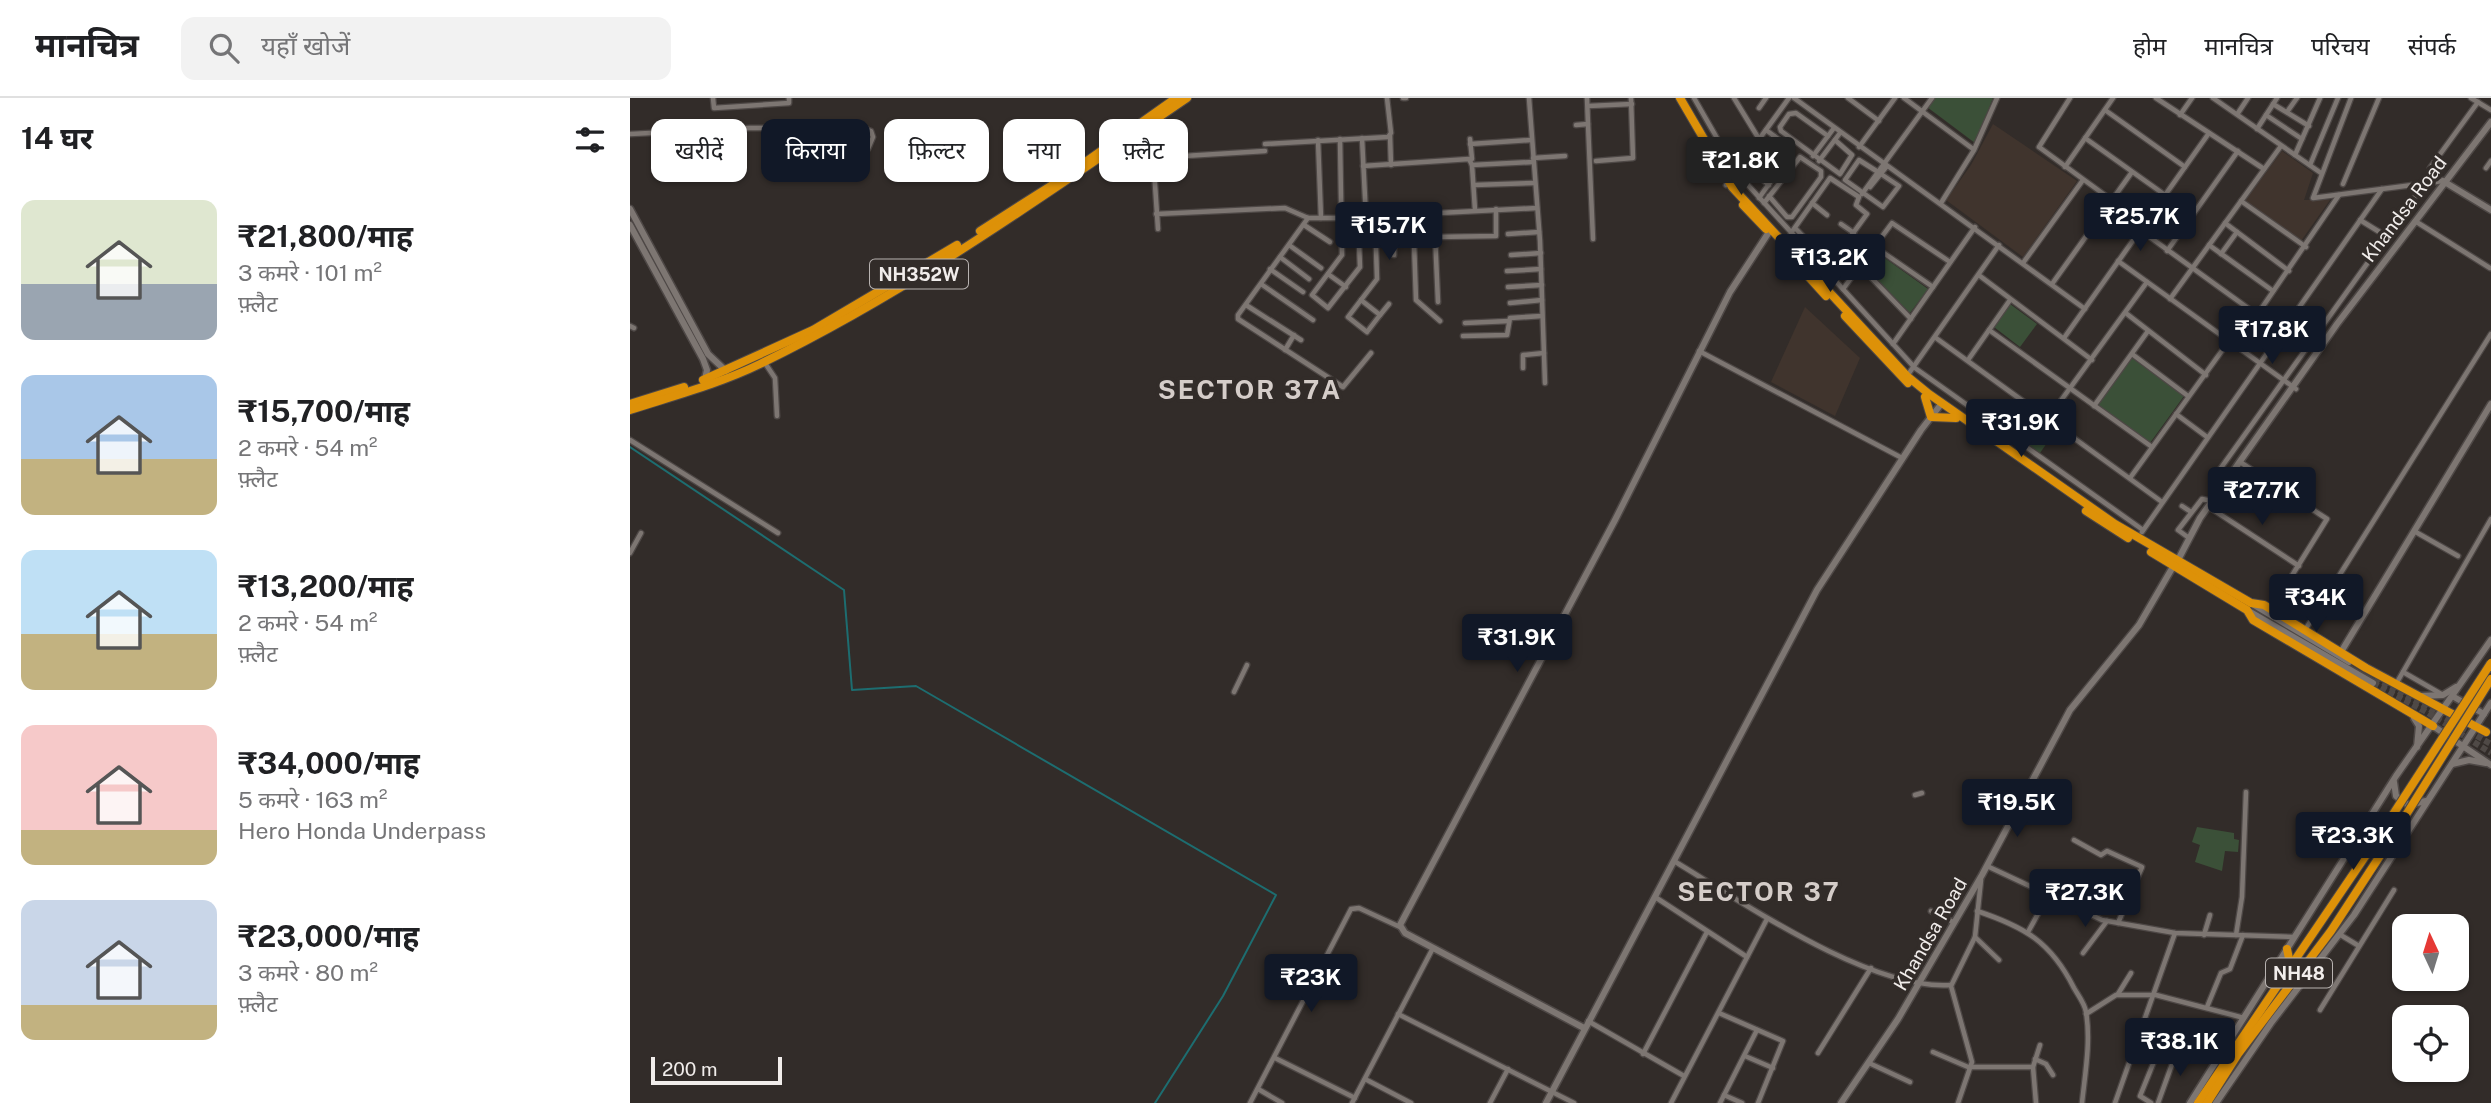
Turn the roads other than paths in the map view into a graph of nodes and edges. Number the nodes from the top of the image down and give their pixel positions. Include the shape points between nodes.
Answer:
1 (713, 98) edge
2 (789, 98) edge
3 (1175, 98) edge
4 (1187, 98) edge
5 (1387, 98) edge
6 (1529, 98) edge
7 (1587, 98) edge
8 (1675, 98) edge
9 (1680, 98) edge
10 (1694, 98) edge
11 (1734, 98) edge
12 (1743, 98) edge
13 (1766, 98) edge
14 (1791, 98) edge
15 (1848, 98) edge
16 (1895, 98) edge
17 (1904, 98) edge
18 (1932, 98) edge
19 (1997, 98) edge
20 (2070, 98) edge
21 (2113, 98) edge
22 (2157, 98) edge
23 (2192, 98) edge
24 (2213, 98) edge
25 (2248, 98) edge
26 (2277, 98) edge
27 (2297, 98) edge
28 (2320, 98) edge
29 (2338, 98) edge
30 (2351, 98) edge
31 (2379, 98) edge
32 (2472, 98) edge
33 (1631, 101) edge
34 (2477, 102) junction
35 (2273, 104) junction
36 (1738, 105) junction
37 (1588, 106) junction
38 (1759, 108) dead end
39 (2105, 110) junction
40 (2491, 110) edge
41 (1922, 111) junction
42 (2287, 112) junction
43 (2238, 113) junction
44 (2180, 115) junction
45 (2266, 115) junction
46 (1150, 119) joint
47 (1879, 121) junction
48 (2491, 123) edge
49 (1588, 124) junction
50 (1576, 125) dead end
51 (2309, 126) junction
52 (761, 128) edge
53 (1834, 128) junction
54 (2257, 129) junction
55 (1696, 130) junction
56 (1766, 130) junction
57 (1840, 133) junction
58 (630, 134) edge
59 (2209, 134) junction
60 (1390, 135) junction
61 (1774, 136) junction
62 (1828, 136) junction
63 (1362, 138) junction
64 (2085, 138) junction
65 (1340, 139) junction
66 (1759, 139) junction
67 (2302, 139) junction
68 (1318, 140) junction
69 (1531, 140) junction
70 (1835, 140) junction
71 (1265, 144) dead end
72 (2281, 146) junction
73 (1859, 147) junction
74 (1974, 150) junction
75 (1265, 151) dead end
76 (2238, 151) junction
77 (1099, 154) edge
78 (2295, 155) junction
79 (1188, 156) edge
80 (1565, 156) dead end
81 (1813, 156) junction
82 (1533, 160) junction
83 (1596, 161) dead end
84 (1819, 161) junction
85 (2491, 161) edge
86 (1472, 162) junction
87 (1391, 165) junction
88 (1885, 165) junction
89 (2310, 165) junction
90 (1363, 166) junction
91 (2065, 167) junction
92 (2185, 167) junction
93 (2486, 167) dead end
94 (2430, 168) dead end
95 (2264, 169) junction
96 (2132, 172) junction
97 (1737, 173) junction
98 (1880, 173) junction
99 (2321, 173) junction
100 (2083, 180) junction
101 (2443, 181) junction
102 (1154, 182) edge
103 (1534, 183) junction
104 (1727, 184) junction
105 (2343, 184) dead end
106 (2424, 184) junction
107 (1769, 185) junction
108 (1474, 186) junction
109 (2382, 189) junction
110 (1863, 194) junction
111 (2165, 195) junction
112 (2339, 195) junction
113 (1769, 197) junction
114 (1759, 198) junction
115 (2113, 201) junction
116 (2241, 201) junction
117 (1764, 203) junction
118 (1812, 203) junction
119 (1941, 203) junction
120 (1537, 208) junction
121 (630, 209) edge
122 (1496, 209) junction
123 (1475, 210) junction
124 (2491, 210) edge
125 (1434, 212) junction
126 (1413, 213) junction
127 (1156, 214) junction
128 (1394, 215) junction
129 (1827, 215) dead end
130 (1375, 216) junction
131 (1366, 217) junction
132 (1308, 218) junction
133 (1321, 218) junction
134 (1342, 218) junction
135 (1358, 218) junction
136 (2360, 220) junction
137 (2414, 221) junction
138 (2225, 223) junction
139 (1841, 224) dead end
140 (630, 225) edge
141 (1304, 225) junction
142 (1975, 228) junction
143 (1158, 229) dead end
144 (1793, 230) junction
145 (2140, 230) junction
146 (1539, 232) junction
147 (1769, 232) junction
148 (2237, 232) junction
149 (1854, 233) junction
150 (1508, 234) dead end
151 (2386, 236) junction
152 (1436, 237) junction
153 (1593, 239) dead end
154 (1330, 242) dead end
155 (1289, 245) junction
156 (1999, 245) junction
157 (2209, 245) junction
158 (1875, 247) junction
159 (2305, 247) junction
160 (2167, 251) junction
161 (1541, 253) junction
162 (2221, 254) junction
163 (1394, 255) dead end
164 (1511, 255) dead end
165 (1280, 257) junction
166 (939, 259) junction
167 (2118, 261) junction
168 (1950, 262) junction
169 (2023, 263) junction
170 (1860, 266) junction
171 (1321, 268) dead end
172 (2192, 268) junction
173 (2490, 268) edge
174 (1270, 269) junction
175 (1541, 269) junction
176 (1507, 271) dead end
177 (2289, 271) junction
178 (1328, 274) junction
179 (1980, 276) junction
180 (1309, 279) dead end
181 (2147, 282) junction
182 (1261, 284) junction
183 (2052, 284) junction
184 (1542, 285) junction
185 (1346, 287) junction
186 (1508, 287) dead end
187 (1933, 287) junction
188 (1843, 289) junction
189 (2273, 291) junction
190 (1303, 292) dead end
191 (2170, 299) junction
192 (1361, 300) junction
193 (1542, 300) junction
194 (2010, 300) junction
195 (1438, 302) dead end
196 (1510, 303) dead end
197 (1389, 304) dead end
198 (1246, 305) junction
199 (2085, 309) junction
200 (2127, 314) junction
201 (1380, 315) junction
202 (2257, 315) junction
203 (1542, 316) junction
204 (1911, 319) junction
205 (1312, 320) dead end
206 (1440, 321) dead end
207 (1509, 321) junction
208 (1465, 323) dead end
209 (1989, 330) junction
210 (2148, 331) junction
211 (2281, 332) junction
212 (2491, 334) edge
213 (1294, 335) junction
214 (1463, 336) dead end
215 (1936, 338) junction
216 (2064, 338) junction
217 (1301, 340) dead end
218 (2229, 341) junction
219 (1893, 344) junction
220 (1285, 350) junction
221 (1699, 351) junction
222 (1371, 353) dead end
223 (1544, 353) junction
224 (1882, 354) junction
225 (2132, 354) junction
226 (706, 358) junction
227 (1968, 360) junction
228 (2092, 360) junction
229 (764, 362) junction
230 (2259, 363) junction
231 (1523, 368) dead end
232 (1915, 368) junction
233 (726, 371) junction
234 (2206, 375) junction
235 (1907, 376) junction
236 (705, 379) junction
237 (2282, 379) junction
238 (1545, 383) dead end
239 (2295, 388) junction
240 (2069, 389) junction
241 (2188, 396) junction
242 (1925, 397) junction
243 (630, 404) edge
244 (2491, 404) edge
245 (1941, 405) junction
246 (2094, 406) junction
247 (630, 410) edge
248 (2176, 414) junction
249 (777, 416) dead end
250 (1931, 417) junction
251 (2049, 417) junction
252 (1955, 418) junction
253 (2207, 437) junction
254 (630, 440) edge
255 (2152, 447) junction
256 (1902, 458) junction
257 (2241, 463) junction
258 (2218, 475) junction
259 (2130, 478) junction
260 (2227, 480) junction
261 (2213, 482) dead end
262 (2162, 502) junction
263 (2182, 506) dead end
264 (2211, 506) junction
265 (2191, 512) junction
266 (2491, 519) edge
267 (2114, 526) junction
268 (2414, 531) junction
269 (641, 533) dead end
270 (778, 533) dead end
271 (2140, 534) junction
272 (2189, 538) junction
273 (630, 553) edge
274 (2458, 556) dead end
275 (2176, 562) junction
276 (2299, 566) junction
277 (2288, 582) dead end
278 (2249, 606) junction
279 (2305, 630) junction
280 (2491, 640) edge
281 (2341, 652) junction
282 (2491, 663) edge
283 (1247, 665) dead end
284 (2474, 666) junction
285 (2403, 673) junction
286 (2491, 679) edge
287 (2374, 684) junction
288 (2396, 684) junction
289 (1234, 692) dead end
290 (2444, 695) junction
291 (2419, 696) junction
292 (2454, 697) junction
293 (2491, 703) edge
294 (2445, 709) junction
295 (2485, 712) junction
296 (2429, 724) junction
297 (2476, 726) junction
298 (2488, 734) edge
299 (2464, 745) junction
300 (2417, 749) junction
301 (2452, 764) junction
302 (2490, 764) edge
303 (2394, 780) junction
304 (2246, 792) dead end
305 (1922, 793) dead end
306 (1914, 795) dead end
307 (2428, 800) junction
308 (2074, 840) dead end
309 (1673, 861) junction
310 (1987, 866) junction
311 (1982, 876) junction
312 (2394, 890) dead end
313 (2049, 894) junction
314 (1654, 897) junction
315 (1931, 911) dead end
316 (1977, 911) junction
317 (2210, 915) dead end
318 (1767, 919) junction
319 (2107, 921) junction
320 (1953, 922) junction
321 (2118, 923) junction
322 (1400, 928) junction
323 (1707, 932) junction
324 (2028, 932) junction
325 (2175, 933) junction
326 (2339, 934) junction
327 (2204, 935) junction
328 (2236, 935) junction
329 (2243, 935) junction
330 (1975, 937) junction
331 (2294, 937) junction
332 (2359, 946) junction
333 (1433, 948) junction
334 (2287, 949) junction
335 (2083, 953) dead end
336 (1747, 957) junction
337 (1999, 960) dead end
338 (1871, 968) junction
339 (2291, 968) junction
340 (2131, 973) dead end
341 (1920, 982) junction
342 (1951, 985) junction
343 (2299, 986) junction
344 (2117, 995) junction
345 (2153, 995) junction
346 (2282, 995) junction
347 (2207, 1007) junction
348 (2271, 1010) junction
349 (2320, 1010) dead end
350 (1719, 1013) junction
351 (1398, 1014) junction
352 (2086, 1014) junction
353 (2244, 1018) junction
354 (2271, 1023) junction
355 (1586, 1025) junction
356 (2168, 1027) dead end
357 (1757, 1031) junction
358 (2040, 1045) dead end
359 (2179, 1045) dead end
360 (1933, 1052) dead end
361 (1818, 1053) dead end
362 (1643, 1054) junction
363 (1745, 1056) junction
364 (1275, 1058) junction
365 (2035, 1059) junction
366 (1869, 1063) junction
367 (1972, 1067) junction
368 (2033, 1067) junction
369 (1773, 1068) junction
370 (1507, 1069) junction
371 (2053, 1075) dead end
372 (1684, 1076) junction
373 (1365, 1079) junction
374 (1910, 1082) dead end
375 (1258, 1089) junction
376 (1551, 1092) junction
377 (1724, 1095) junction
378 (1354, 1100) edge
379 (1250, 1103) edge
380 (1282, 1103) edge
381 (1411, 1103) edge
382 (1490, 1103) edge
383 (1546, 1103) edge
384 (1574, 1103) edge
385 (1671, 1103) edge
386 (1720, 1103) edge
387 (1742, 1103) edge
388 (1758, 1103) edge
389 (1841, 1103) edge
390 (1958, 1103) edge
391 (2036, 1103) edge
392 (2082, 1103) edge
393 (2115, 1103) edge
394 (2151, 1103) edge
395 (2158, 1103) edge
396 (2190, 1103) edge
397 (2198, 1103) edge
398 (2207, 1103) edge
399 (2216, 1103) edge

1 - 2 street via 714,108 789,103
3 - 46 highway, NH352W
4 - 46 highway, NH352W
5 - 60 street
6 - 69 street
7 - 37 street
8 - 55 highway
9 - 55 highway
10 - 97 street
11 - 36 street
12 - 36 street
13 - 38 street
14 - 53 street
14 - 56 street
15 - 47 street
16 - 47 street
17 - 41 street
18 - 41 street
19 - 74 street
20 - 91 street via 2039,146
21 - 39 street
22 - 44 street
23 - 44 street
24 - 43 street
25 - 43 street
26 - 35 street
27 - 42 street
28 - 51 street
29 - 89 street
30 - 99 street
31 - 105 street
32 - 34 street
33 - 37 street
33 - 83 street via 1633,159
34 - 40 street
34 - 94 street
35 - 42 street
35 - 45 street
36 - 66 street
37 - 49 street
39 - 64 street
39 - 92 street
41 - 74 street
41 - 88 street
42 - 51 street
43 - 54 street
44 - 59 street
45 - 54 street
45 - 67 street
47 - 73 street
48 - 101 street, Khandsa Road
49 - 50 street
49 - 153 street
51 - 67 street
52 - 58 street
53 - 57 street
53 - 62 street
54 - 72 street
55 - 104 highway
56 - 61 street
56 - 66 street
57 - 70 street
57 - 73 street
59 - 76 street
59 - 92 street
60 - 63 street
60 - 87 street
61 - 107 street via 1791,153
61 - 107 street via 1751,170
62 - 81 street
62 - 81 street via 1796,113 1781,126 1781,131
63 - 65 street
63 - 90 street
64 - 91 street
64 - 96 street
65 - 68 street
65 - 134 street
66 - 97 street
67 - 78 street
68 - 71 street
68 - 133 street
69 - 82 street
69 - 86 street via 1470,142
70 - 84 street
70 - 84 street via 1852,155 1842,172 1836,174
72 - 78 street
72 - 95 street
73 - 88 street
74 - 119 street
75 - 79 street
76 - 95 street
76 - 160 street
77 - 166 highway, NH352W
78 - 89 street
80 - 82 street
81 - 84 street
82 - 86 street
82 - 103 street
85 - 93 street
86 - 87 street
86 - 108 street
87 - 90 street
88 - 98 street
88 - 119 street
89 - 99 street
90 - 131 street
91 - 100 street
92 - 111 street
95 - 116 street
96 - 111 street
96 - 115 street
97 - 104 street
97 - 114 street
98 - 110 street
98 - 110 street via 1860,160 1851,169 1845,181
98 - 110 street via 1899,186 1884,206
99 - 112 street via 2313,198
100 - 115 street
100 - 169 street
101 - 106 street
101 - 124 street
101 - 137 street, Khandsa Road
102 - 127 street
103 - 108 street
103 - 120 street
104 - 147 highway
104 - 224 highway
106 - 109 street
106 - 151 street
107 - 114 street
108 - 123 street
109 - 112 street
109 - 136 street
111 - 145 street
112 - 159 street
113 - 113 street via 1800,157 1821,171 1792,217 1787,218
113 - 117 street
114 - 117 street
115 - 183 street
116 - 138 street
116 - 159 street
117 - 144 street
118 - 129 street
118 - 144 street
118 - 149 street via 1829,179 1859,197 1856,205 1867,214
119 - 142 street
120 - 122 street
120 - 146 street
121 - 226 street
122 - 123 street
122 - 152 street via 1496,236
123 - 125 street
125 - 126 street
125 - 152 street
126 - 128 street
126 - 206 street via 1416,297
127 - 132 street via 1285,208
127 - 143 street
128 - 130 street
128 - 163 street
130 - 131 street
130 - 192 street via 1377,279
131 - 135 street
132 - 133 street
132 - 141 street
133 - 134 street
134 - 135 street
134 - 178 street via 1342,255
135 - 185 street via 1360,267
136 - 151 street
136 - 211 street
137 - 173 street
137 - 239 street, Khandsa Road
138 - 148 street
138 - 157 street
139 - 149 street
140 - 226 street
141 - 154 street
141 - 155 street
142 - 156 street
142 - 168 street
144 - 149 street via 1830,263
144 - 188 street
145 - 160 street
145 - 167 street
146 - 150 street
146 - 161 street
147 - 221 street
147 - 224 highway
148 - 162 street
148 - 177 street
151 - 237 street
152 - 195 street
155 - 165 street
155 - 171 street
156 - 169 street
156 - 179 street
157 - 162 street
157 - 172 street
158 - 168 street via 1894,223
158 - 170 street
158 - 187 street
159 - 177 street
160 - 172 street
161 - 164 street
161 - 175 street
162 - 189 street
165 - 174 street
165 - 180 street
166 - 229 highway, NH352W
166 - 233 highway, NH352W via 813,330
167 - 181 street
167 - 199 street
168 - 187 street
169 - 183 street
170 - 188 street
170 - 204 street
172 - 191 street
172 - 202 street
174 - 182 street
174 - 190 street
175 - 176 street
175 - 184 street
177 - 189 street
178 - 185 street
178 - 185 street via 1313,298 1330,307
179 - 194 street
179 - 215 street
181 - 191 street
181 - 200 street
182 - 198 street
182 - 205 street
183 - 199 street
184 - 186 street
184 - 193 street
187 - 204 street
188 - 219 street
189 - 202 street
191 - 218 street
192 - 201 street
192 - 201 street via 1348,317 1364,332
193 - 196 street
193 - 203 street
194 - 209 street
194 - 216 street
197 - 201 street
198 - 213 street
198 - 220 street via 1238,319
199 - 216 street
200 - 210 street
200 - 228 street
202 - 211 street
203 - 207 street
203 - 223 street
204 - 219 street
207 - 208 street
207 - 214 street via 1507,335
209 - 227 street
209 - 240 street
210 - 225 street
210 - 234 street
211 - 230 street
212 - 279 street
213 - 217 street
213 - 220 street
215 - 227 street
215 - 232 street
216 - 228 street
218 - 230 street
218 - 234 street
219 - 232 street
220 - 222 street via 1345,387
221 - 256 street
221 - 322 street
223 - 231 street via 1523,355
223 - 238 street
224 - 235 highway
224 - 242 highway
225 - 241 street
225 - 246 street
226 - 233 street
226 - 236 street
227 - 251 street
228 - 240 street
229 - 247 highway, NH352W
229 - 249 street via 775,378
230 - 237 street
230 - 253 street
232 - 235 street
232 - 271 street
233 - 236 highway, NH352W
234 - 241 street
235 - 245 highway
236 - 243 highway, NH352W
237 - 239 street
237 - 258 street
239 - 257 street, Khandsa Road
240 - 246 street
240 - 251 street
241 - 248 street
242 - 245 highway
242 - 250 highway
244 - 268 street
245 - 250 street
245 - 252 highway
245 - 267 highway
246 - 255 street
248 - 253 street
248 - 255 street
250 - 252 highway
250 - 256 street
251 - 259 street
252 - 267 highway
253 - 262 street
254 - 270 street
255 - 259 street
256 - 309 street via 1817,590
257 - 260 street, Khandsa Road
257 - 264 street, Khandsa Road
257 - 276 street via 2325,516 2327,523
258 - 260 street
258 - 261 street
259 - 262 street
260 - 264 street, Khandsa Road
262 - 271 street
263 - 265 street
264 - 265 street via 2202,499
264 - 272 street, Khandsa Road
264 - 276 street
265 - 272 street via 2178,530
266 - 285 street
267 - 271 highway
267 - 275 highway
268 - 274 street
268 - 281 street
269 - 273 street
271 - 275 highway
272 - 275 street, Khandsa Road
275 - 278 highway
275 - 310 street, Khandsa Road via 2139,625 2070,710
276 - 277 street
278 - 279 highway via 2264,605
278 - 287 street
278 - 287 highway via 2253,620
279 - 281 highway
280 - 284 street
281 - 288 highway
282 - 339 highway, NH48, bridge
283 - 289 street
284 - 290 street
284 - 292 street
285 - 288 street
285 - 290 street
286 - 346 highway, NH48, bridge via 2331,931
287 - 296 highway
287 - 300 street via 2381,700 2418,722
288 - 291 highway
290 - 291 street
291 - 294 highway
292 - 294 street
292 - 295 street
293 - 295 street
294 - 296 street
294 - 297 highway
295 - 297 street
295 - 298 street via 2482,724
296 - 299 street
296 - 300 street
297 - 298 highway
297 - 299 street
299 - 301 street
299 - 302 street
300 - 303 street
301 - 302 street via 2469,760
301 - 307 street
303 - 307 street via 2394,792 2408,806
303 - 331 street
304 - 328 street
305 - 306 street
307 - 326 street
308 - 321 street via 2101,855 2107,851 2142,867
309 - 314 street
309 - 318 street
310 - 311 street, Khandsa Road
310 - 313 street
311 - 316 street
311 - 320 street, Khandsa Road
312 - 332 street
313 - 319 street
313 - 324 street
314 - 323 street
314 - 355 street
315 - 320 street
316 - 324 street
316 - 330 street
317 - 327 street
318 - 336 street
318 - 338 street
319 - 321 street
319 - 335 street
320 - 341 street, Khandsa Road
321 - 325 street
322 - 333 street
322 - 364 street via 1359,908 1351,909
323 - 336 street
323 - 362 street
324 - 352 street via 2060,963
325 - 327 street
325 - 345 street
326 - 332 street
326 - 343 street
327 - 328 street
328 - 329 street
329 - 331 street
329 - 347 street via 2230,969 2221,973
330 - 337 street
330 - 342 street
331 - 334 street
332 - 349 street
333 - 351 street
333 - 355 street
334 - 339 highway
334 - 353 street
336 - 350 street
338 - 341 street
338 - 361 street
339 - 397 highway, NH48
340 - 344 street
341 - 342 street
341 - 366 street, Khandsa Road
342 - 367 street
343 - 346 highway
343 - 354 street
344 - 345 street
344 - 352 street
345 - 347 street
345 - 393 street
346 - 348 highway, NH48
347 - 353 street
348 - 354 highway
348 - 398 highway, NH48
350 - 357 street
350 - 372 street
351 - 370 street
351 - 373 street
352 - 392 street
353 - 396 street
354 - 399 street
355 - 362 street
355 - 376 street
356 - 394 street via 2140,1096
357 - 363 street
357 - 369 street via 1783,1041
358 - 365 street
359 - 395 street
360 - 367 street
362 - 372 street
363 - 369 street
363 - 377 street
364 - 375 street
364 - 378 street
365 - 368 street
365 - 371 street
366 - 374 street
366 - 389 street, Khandsa Road
367 - 368 street
367 - 390 street
368 - 391 street
369 - 388 street
370 - 376 street
370 - 382 street
372 - 385 street
373 - 378 street
373 - 381 street
375 - 379 street
375 - 380 street
376 - 383 street
376 - 384 street
377 - 386 street
377 - 387 street

